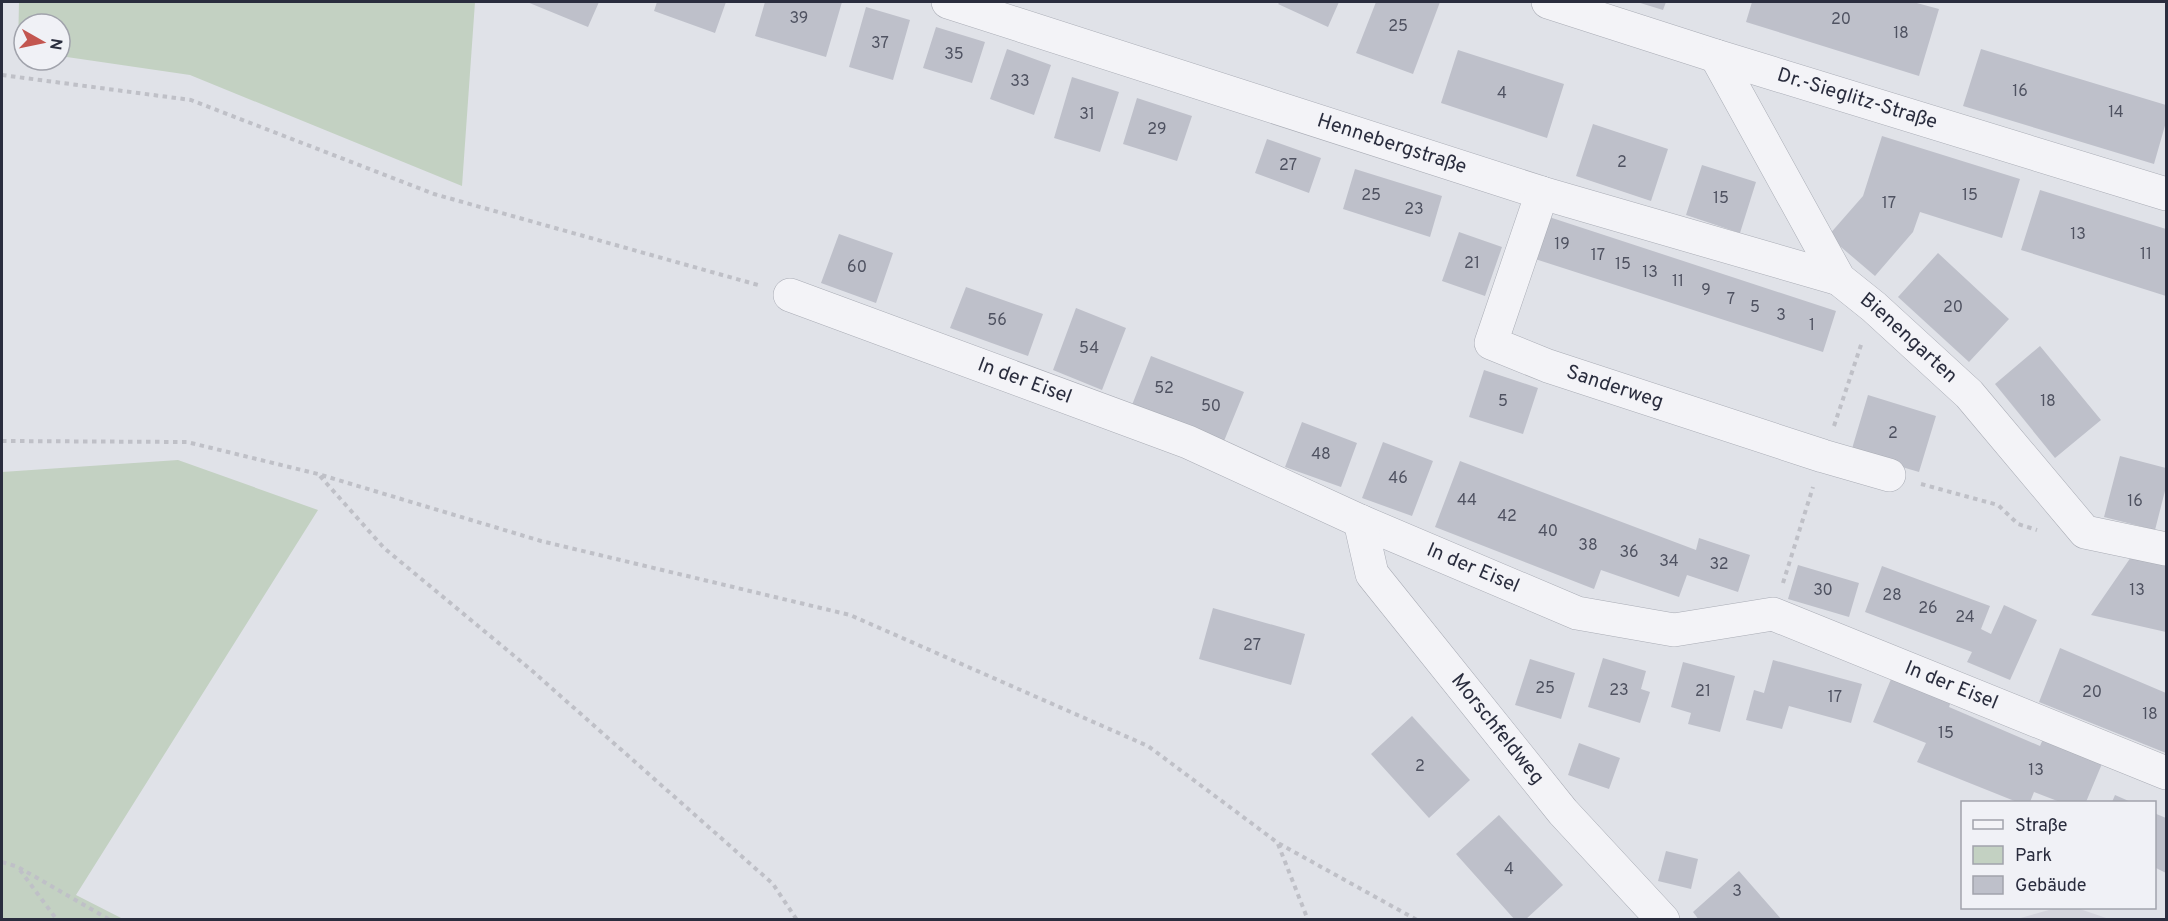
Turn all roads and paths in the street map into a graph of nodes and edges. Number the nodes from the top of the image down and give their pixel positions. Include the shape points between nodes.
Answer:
1 (948, 2) edge
2 (1548, 2) edge
3 (1716, 56) junction
4 (2, 75) edge
5 (1542, 193) junction
6 (2166, 194) edge
7 (1839, 279) junction
8 (790, 295) joint
9 (2, 441) edge
10 (318, 474) junction
11 (1889, 475) joint
12 (1360, 521) junction
13 (2085, 532) junction
14 (1795, 543) dead end
15 (2166, 549) edge
16 (1773, 614) junction
17 (2166, 773) edge
18 (1278, 843) junction
19 (2, 862) edge
20 (18, 867) junction
21 (57, 920) edge
22 (110, 920) edge
23 (797, 920) edge
24 (1308, 920) edge
25 (1417, 920) edge
26 (1663, 920) edge

1 - 5 street, Hennebergstraße
2 - 3 street, Dr.-Sieglitz-Straße
3 - 6 street, Dr.-Sieglitz-Straße
3 - 7 street, Bienengarten
4 - 8 path via 191,100 434,194
5 - 7 street, Hennebergstraße
5 - 11 street, Sanderweg via 1491,344 1548,366
7 - 13 street, Bienengarten via 1969,394
8 - 12 street, In der Eisel via 1188,442
9 - 10 path via 187,442
10 - 18 path via 541,541 850,615 1148,746
10 - 23 path via 384,548 530,669 772,884
11 - 13 path via 1998,505 2018,524 2048,534
12 - 16 street, In der Eisel via 1577,613 1674,630
12 - 26 street, Morschfeldweg via 1372,574 1563,812
13 - 15 street
14 - 16 path
16 - 17 street, In der Eisel
18 - 24 path
18 - 25 path
19 - 20 path
20 - 21 path
20 - 22 path

